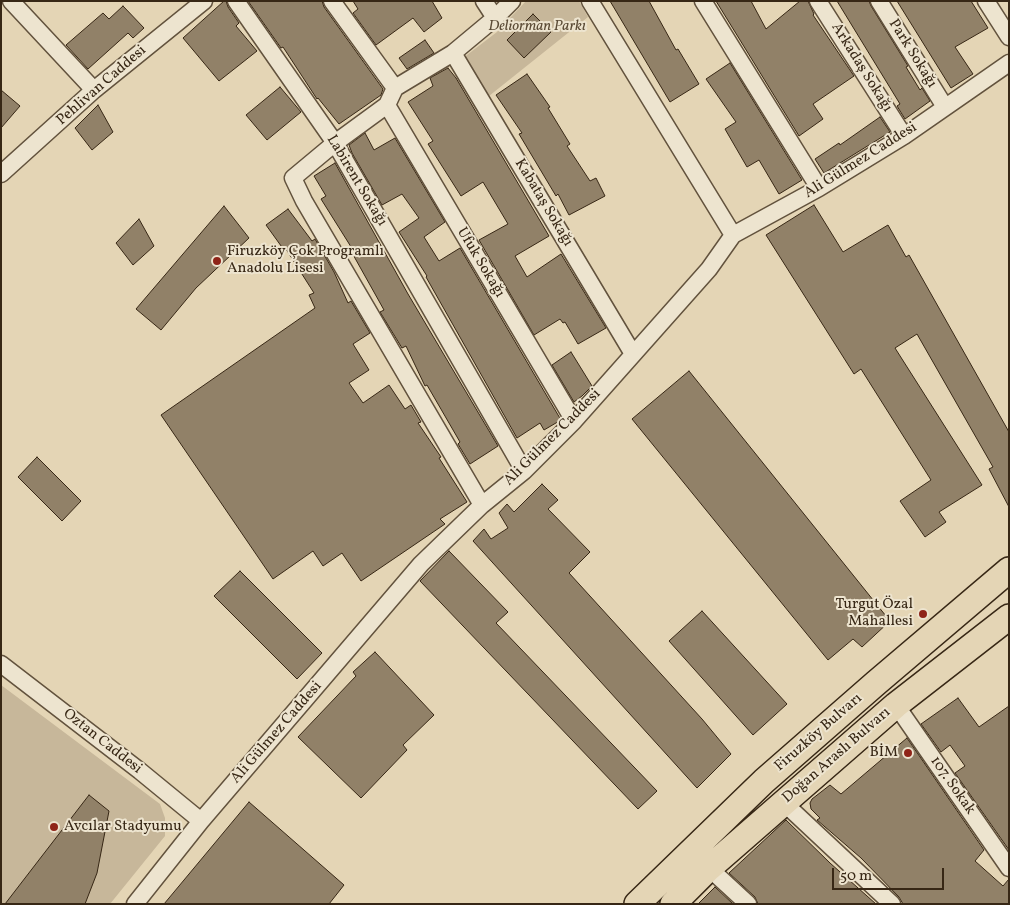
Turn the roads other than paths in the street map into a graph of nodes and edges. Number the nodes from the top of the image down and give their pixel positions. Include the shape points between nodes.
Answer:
1 (11, 1) edge
2 (204, 1) edge
3 (236, 1) edge
4 (332, 1) edge
5 (484, 1) edge
6 (512, 1) edge
7 (590, 1) edge
8 (703, 1) edge
9 (818, 1) edge
10 (879, 1) edge
11 (986, 1) edge
12 (495, 18) junction
13 (1009, 37) edge
14 (453, 53) junction
15 (1009, 63) edge
16 (395, 88) junction
17 (94, 90) junction
18 (387, 105) junction
19 (945, 107) junction
20 (904, 136) junction
21 (335, 143) junction
22 (1, 174) edge
23 (819, 188) junction
24 (733, 234) junction
25 (633, 354) junction
26 (574, 421) junction
27 (524, 471) junction
28 (482, 505) junction
29 (1009, 570) edge
30 (970, 602) junction
31 (1009, 617) edge
32 (1, 664) edge
33 (896, 705) junction
34 (867, 730) junction
35 (783, 802) junction
36 (201, 821) junction
37 (709, 868) junction
38 (1009, 868) edge
39 (135, 904) edge
40 (637, 904) edge
41 (673, 904) edge
42 (748, 904) edge
43 (892, 904) edge

1 - 17 street
2 - 17 street, Pehlivan Caddesi
3 - 21 street, Labirent Sokağı
4 - 16 street
5 - 12 street
6 - 12 street
7 - 24 street
8 - 23 street
9 - 20 street, Arkadaş Sokağı
10 - 19 street, Park Sokağı
11 - 13 street
12 - 14 street
14 - 16 street
14 - 25 street, Kabataş Sokağı
15 - 19 street, Ali Gülmez Caddesi
16 - 18 street
17 - 22 street, Pehlivan Caddesi
18 - 21 street
18 - 26 street, Ufuk Sokağı
19 - 20 street, Ali Gülmez Caddesi
20 - 23 street, Ali Gülmez Caddesi
21 - 27 street, Labirent Sokağı
21 - 28 street via 293,178
23 - 24 street, Ali Gülmez Caddesi
24 - 25 street, Ali Gülmez Caddesi via 708,270
25 - 26 street, Ali Gülmez Caddesi
26 - 27 street, Ali Gülmez Caddesi
27 - 28 street, Ali Gülmez Caddesi
28 - 36 street, Ali Gülmez Caddesi via 421,564
29 - 30 main road, Firuzköy Bulvarı
30 - 34 main road via 979,601 986,607 981,621 890,690
30 - 40 main road, Firuzköy Bulvarı via 764,781
31 - 33 main road, Doğan Araslı Bulvarı
32 - 36 street, Oztan Caddesi
33 - 34 main road, Doğan Araslı Bulvarı
33 - 38 street, 107. Sokak
34 - 35 main road, Doğan Araslı Bulvarı
35 - 37 main road, Doğan Araslı Bulvarı
35 - 43 street
36 - 39 street, Ali Gülmez Caddesi
37 - 41 main road, Doğan Araslı Bulvarı
37 - 42 street

